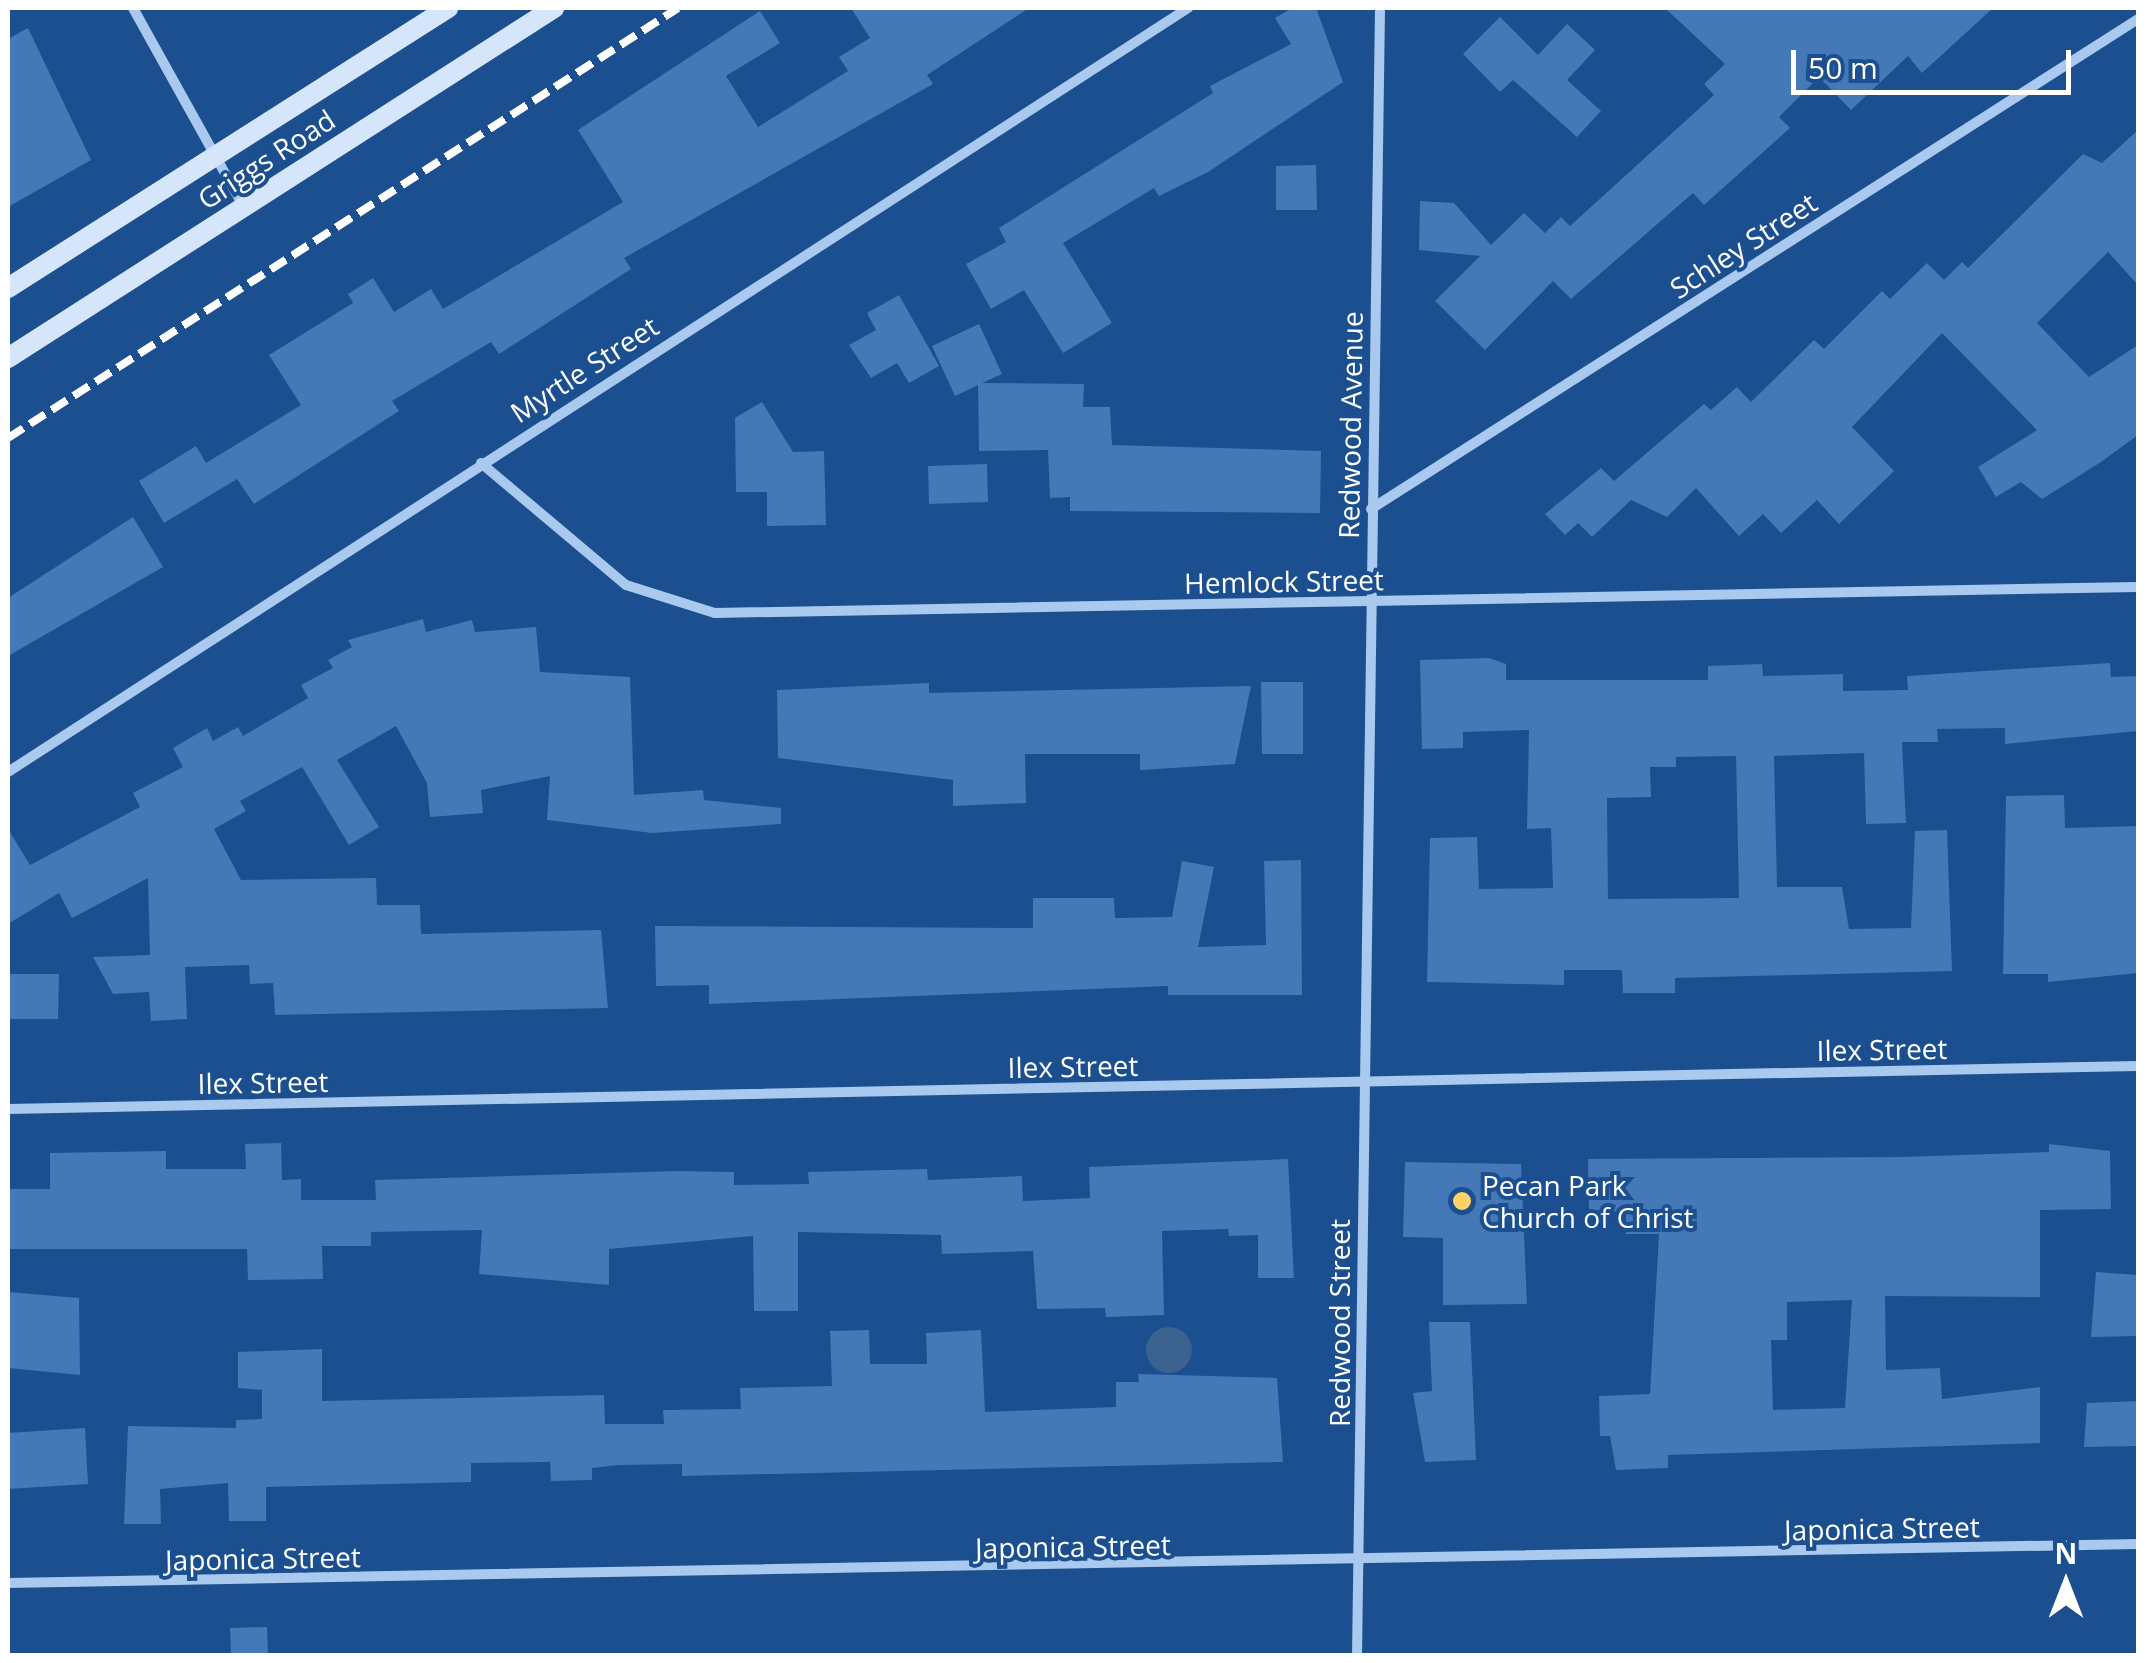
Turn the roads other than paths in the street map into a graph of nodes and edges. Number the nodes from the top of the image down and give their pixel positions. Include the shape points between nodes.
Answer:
1 (133, 8) edge
2 (448, 8) edge
3 (554, 8) edge
4 (1188, 8) edge
5 (1380, 8) edge
6 (2138, 19) edge
7 (216, 157) junction
8 (243, 206) junction
9 (8, 288) edge
10 (8, 358) edge
11 (480, 462) junction
12 (1371, 509) junction
13 (2138, 587) edge
14 (1368, 602) junction
15 (8, 772) edge
16 (2138, 1066) edge
17 (1363, 1084) junction
18 (8, 1109) edge
19 (2138, 1544) edge
20 (1360, 1564) junction
21 (8, 1582) edge
22 (1356, 1656) edge

1 - 7 street
2 - 7 main road, Griggs Road
3 - 8 main road, Griggs Road
4 - 11 street, Myrtle Street
5 - 12 street, Redwood Avenue
6 - 12 street, Schley Street
7 - 8 street
7 - 9 main road, Griggs Road
8 - 10 main road, Griggs Road
11 - 14 street, Hemlock Street via 626,586 670,606 760,613
11 - 15 street, Myrtle Street
12 - 14 street, Redwood Avenue
13 - 14 street, Hemlock Street
14 - 17 street, Redwood Avenue
16 - 17 street, Ilex Street
17 - 18 street, Ilex Street
17 - 20 street, Redwood Street
19 - 20 street, Japonica Street
20 - 21 street, Japonica Street
20 - 22 street

